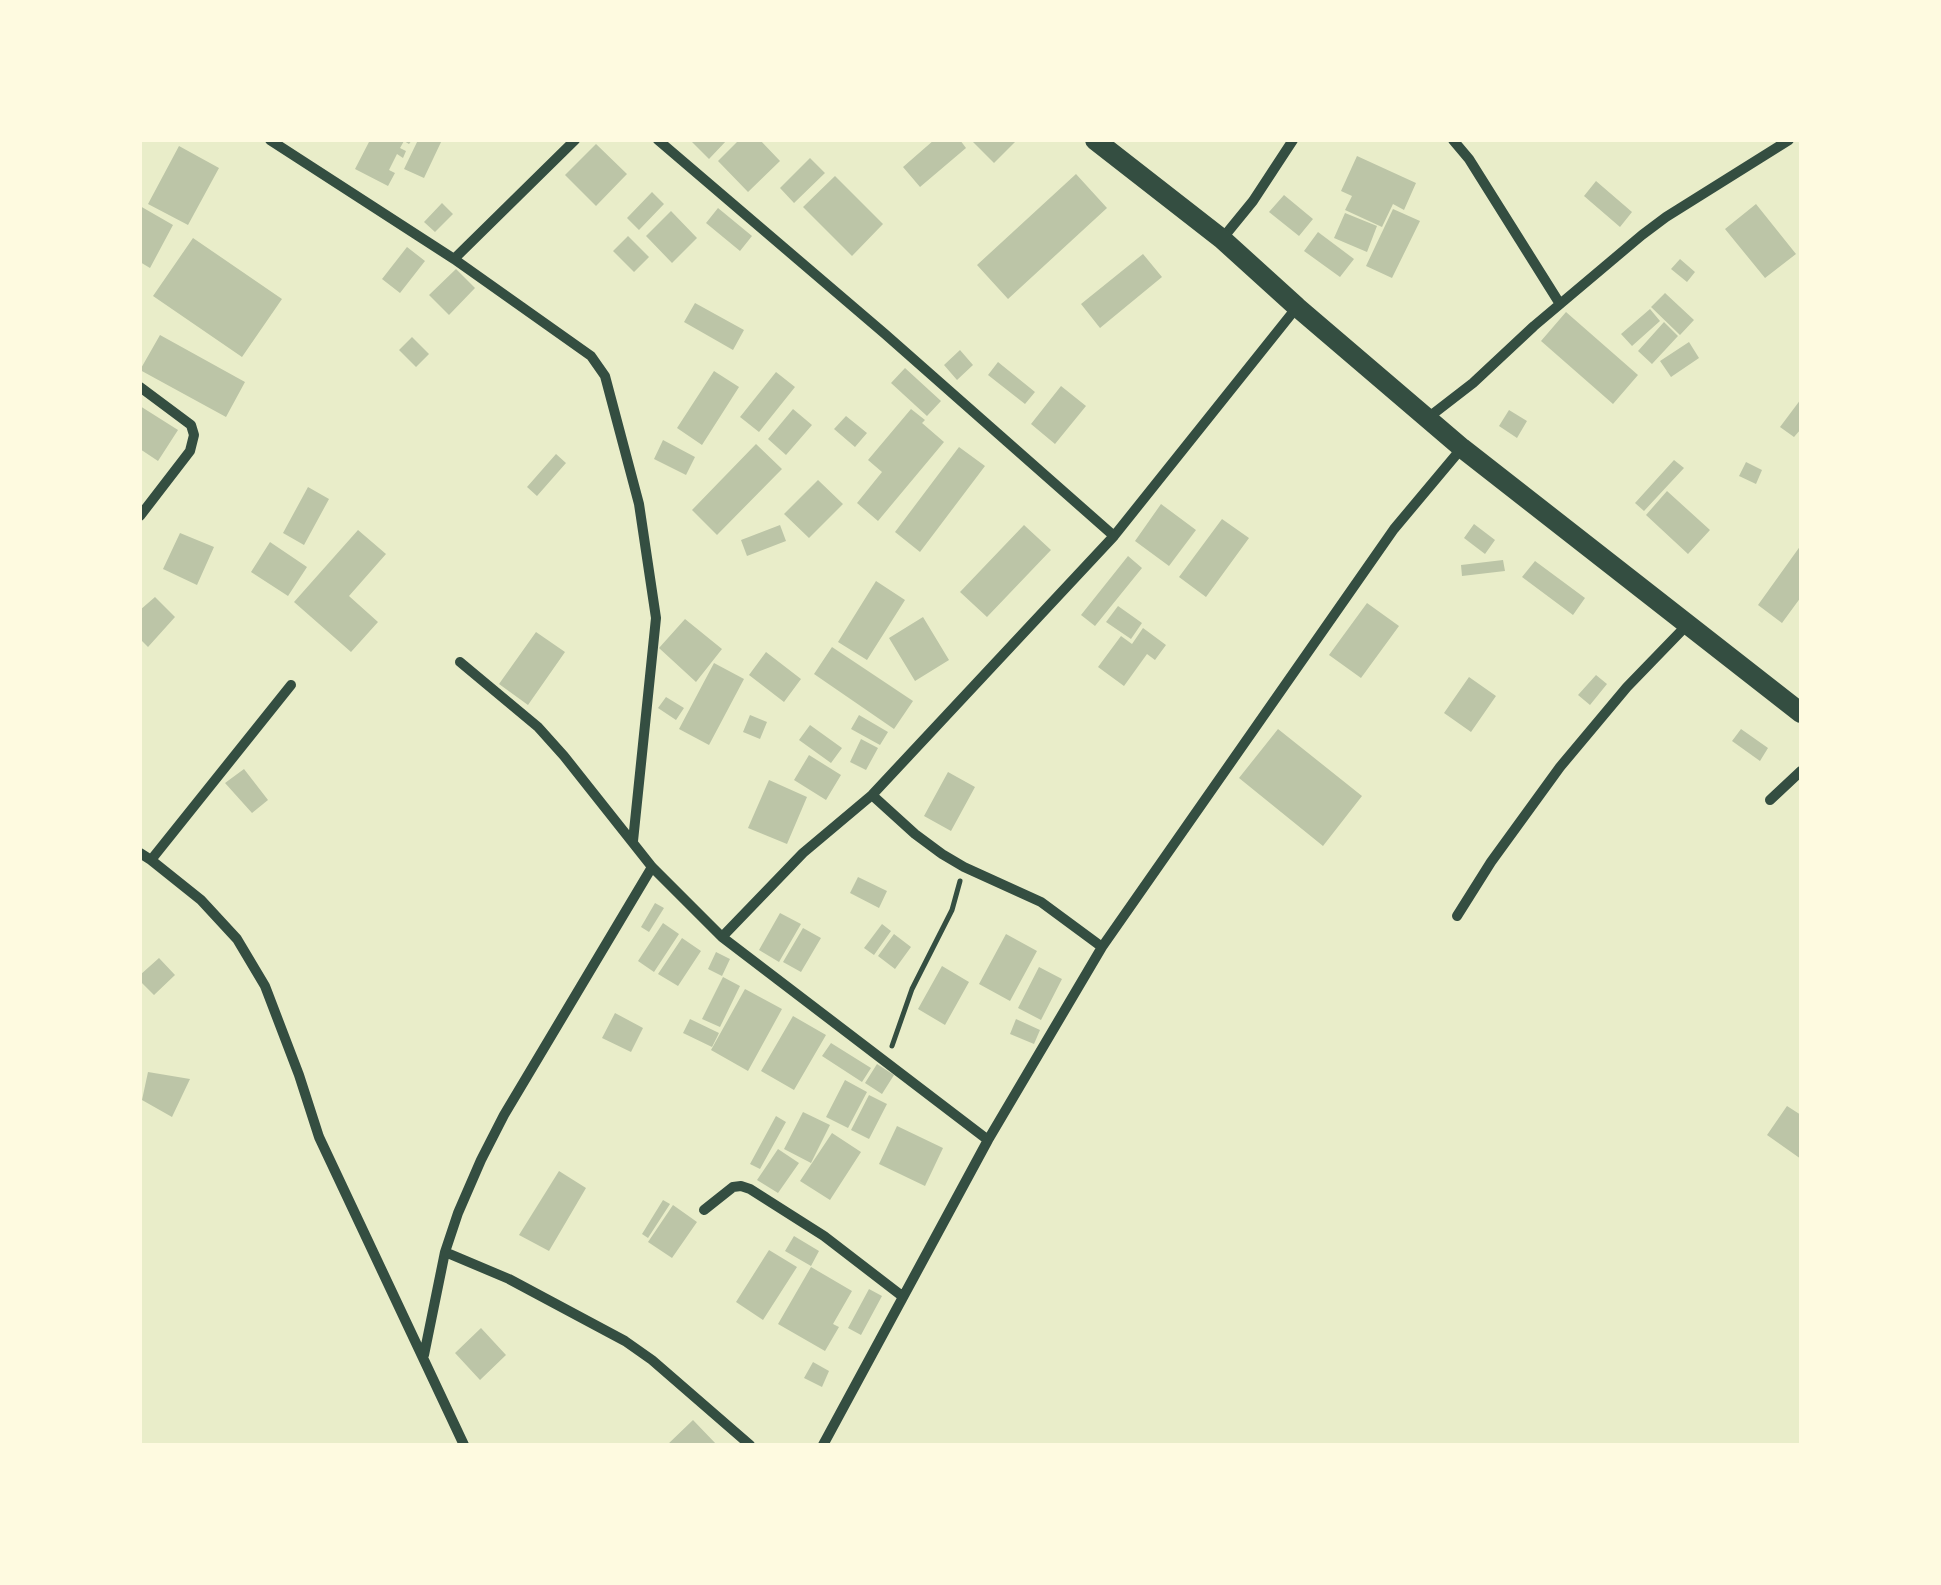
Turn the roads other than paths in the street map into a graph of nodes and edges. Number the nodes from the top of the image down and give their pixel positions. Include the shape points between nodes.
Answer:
1 (270, 140) edge
2 (575, 140) edge
3 (658, 140) edge
4 (1095, 140) edge
5 (1294, 140) edge
6 (1454, 140) edge
7 (1789, 140) edge
8 (1222, 238) junction
9 (454, 259) junction
10 (1560, 304) junction
11 (1298, 307) junction
12 (140, 387) edge
13 (1429, 418) junction
14 (1462, 448) junction
15 (140, 516) edge
16 (1114, 536) junction
17 (1689, 624) junction
18 (460, 662) dead end
19 (292, 685) dead end
20 (1801, 713) edge
21 (1801, 771) edge
22 (872, 795) junction
23 (1770, 800) dead end
24 (633, 841) junction
25 (140, 854) edge
26 (151, 860) junction
27 (652, 866) junction
28 (1457, 916) dead end
29 (722, 937) junction
30 (1102, 946) junction
31 (988, 1140) junction
32 (704, 1210) dead end
33 (445, 1252) junction
34 (902, 1296) junction
35 (424, 1357) junction
36 (464, 1445) edge
37 (750, 1445) edge
38 (824, 1445) edge

1 - 9 street
2 - 9 street
3 - 16 street
4 - 8 main road
5 - 8 street
6 - 10 street
7 - 10 street via 1666,217
8 - 11 main road
9 - 24 street via 591,356 605,376 639,504 656,618
10 - 13 street
11 - 13 main road
11 - 16 street
12 - 15 street via 191,425 194,435 190,451
13 - 14 main road
14 - 17 main road
14 - 30 street via 1394,528
16 - 22 street
17 - 20 main road
17 - 28 street via 1560,767
18 - 24 street via 538,727
19 - 26 street
21 - 23 street
22 - 29 street via 803,853
22 - 30 street via 915,834 1040,902
24 - 27 street
25 - 26 street
26 - 35 street via 200,900 259,974 318,1137
27 - 29 street
27 - 33 street via 504,1115
29 - 31 street
30 - 31 street
31 - 34 street
32 - 34 street via 733,1187 750,1189
33 - 35 street
33 - 37 street via 625,1341
34 - 38 street
35 - 36 street

